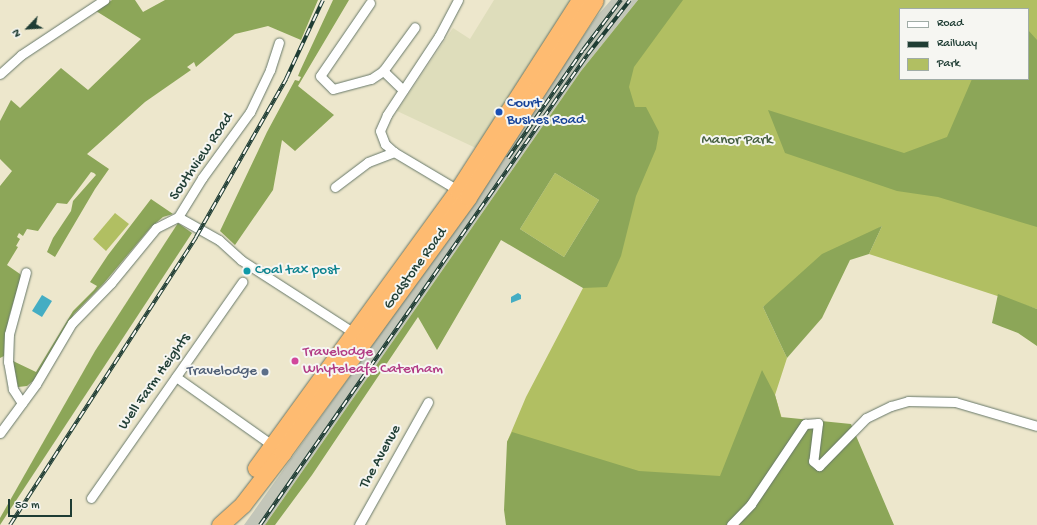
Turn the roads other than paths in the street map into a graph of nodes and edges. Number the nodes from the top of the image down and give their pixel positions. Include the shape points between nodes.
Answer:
1 (104, 0) edge
2 (458, 0) edge
3 (580, 0) edge
4 (595, 0) edge
5 (370, 3) dead end
6 (415, 26) dead end
7 (279, 42) dead end
8 (383, 71) junction
9 (0, 74) edge
10 (403, 90) junction
11 (529, 92) junction
12 (394, 152) junction
13 (335, 187) dead end
14 (458, 190) junction
15 (178, 217) junction
16 (26, 272) dead end
17 (242, 282) dead end
18 (360, 337) junction
19 (176, 377) junction
20 (428, 402) dead end
21 (22, 403) junction
22 (1037, 426) edge
23 (0, 433) edge
24 (278, 449) junction
25 (91, 498) dead end
26 (215, 525) edge
27 (220, 525) edge
28 (359, 525) edge
29 (731, 525) edge

1 - 9 street via 27,50
2 - 10 street via 439,36
3 - 11 highway, Godstone Road
4 - 11 highway, Godstone Road
5 - 8 street via 320,76 333,89 371,79
6 - 8 street
7 - 15 street, Southview Road via 270,70 250,112 202,178
8 - 10 street
10 - 12 street via 380,131 385,144
11 - 14 highway, Godstone Road
11 - 18 highway, Godstone Road via 468,197
12 - 13 street via 368,162
12 - 14 street
14 - 18 highway, Godstone Road
15 - 18 street via 219,240 241,260
15 - 21 street, Southview Road via 156,228 111,283 72,323
16 - 21 street via 9,334 8,362 13,389
17 - 19 street, Well Farm Heights
18 - 24 highway, Godstone Road
19 - 24 street
19 - 25 street, Well Farm Heights
20 - 28 street, The Avenue
21 - 23 street, Southview Road
22 - 29 street via 955,402 908,401 866,418 819,466 813,461 818,423 805,424 751,504
24 - 26 highway, Godstone Road
24 - 27 highway, Godstone Road via 243,504

